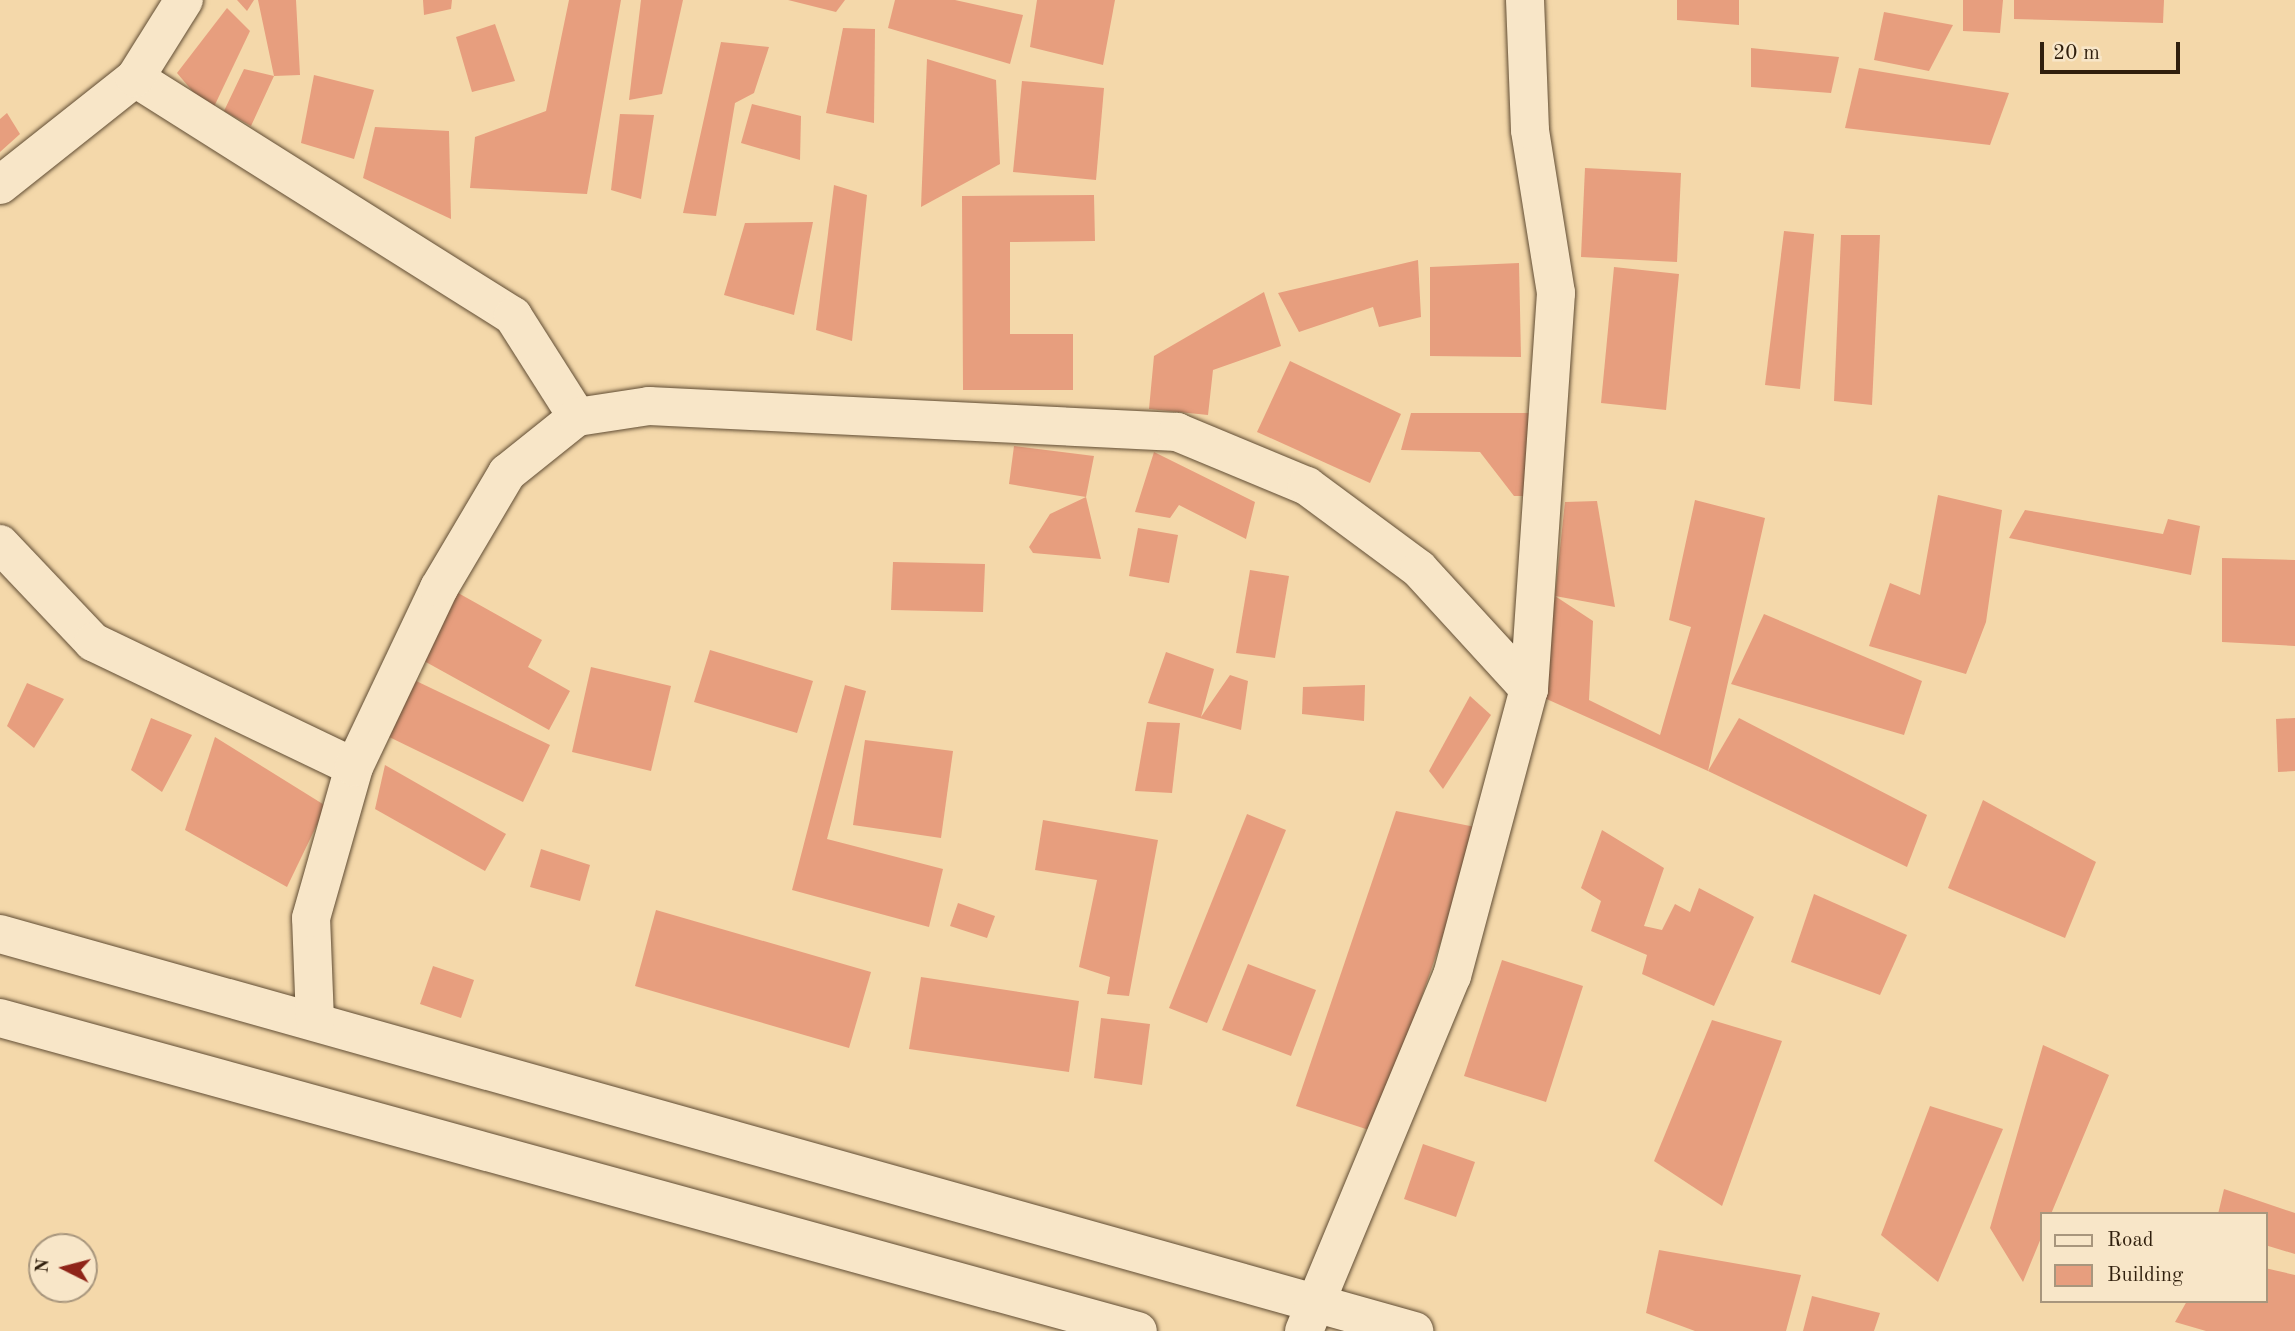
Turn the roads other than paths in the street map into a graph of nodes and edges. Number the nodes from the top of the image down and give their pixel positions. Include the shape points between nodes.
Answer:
1 (184, 0) edge
2 (1525, 0) edge
3 (135, 78) junction
4 (0, 185) edge
5 (577, 417) junction
6 (0, 544) edge
7 (1529, 689) junction
8 (354, 767) junction
9 (0, 934) edge
10 (0, 1018) edge
11 (315, 1021) junction
12 (1308, 1317) edge
13 (1138, 1331) edge
14 (1414, 1331) edge

1 - 3 street
2 - 7 street via 1530,130 1556,293
3 - 4 street
3 - 5 street via 513,316
5 - 7 street via 649,406 1177,432 1307,486 1419,569
5 - 8 street via 507,473 439,589
6 - 8 street via 93,642
7 - 12 street via 1452,976
8 - 11 street via 312,918
9 - 11 street
10 - 13 street
11 - 12 street
12 - 14 street

